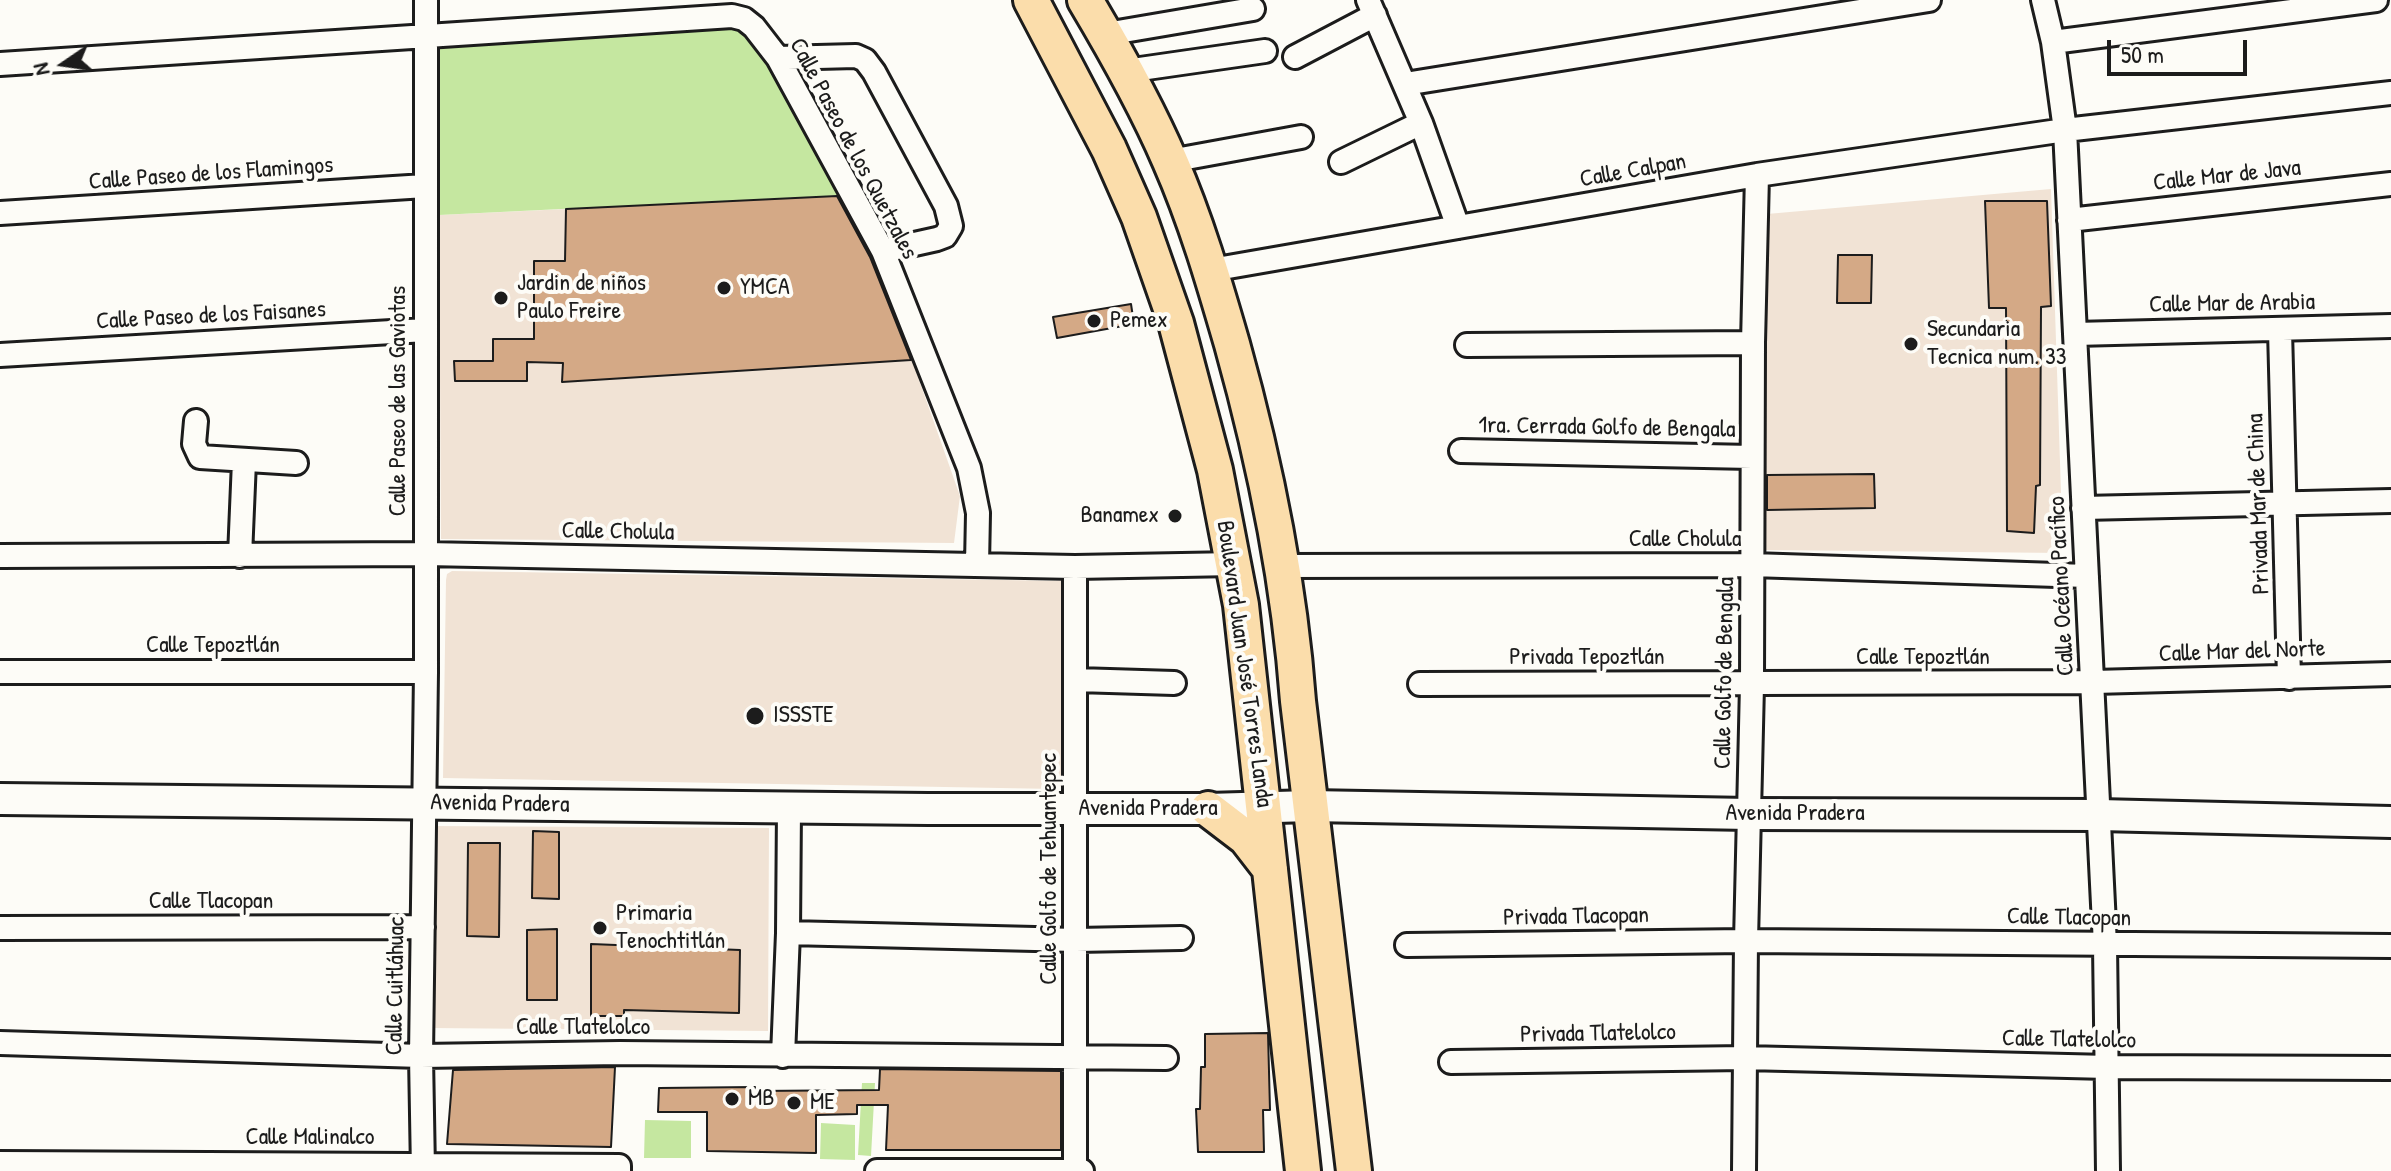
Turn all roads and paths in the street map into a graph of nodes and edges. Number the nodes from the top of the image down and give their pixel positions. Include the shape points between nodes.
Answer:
1 (426, 0) edge
2 (1031, 0) edge
3 (1085, 0) edge
4 (1929, 0) edge
5 (2043, 0) edge
6 (2376, 0) edge
7 (1372, 8) edge
8 (1253, 9) dead end
9 (1106, 34) junction
10 (425, 35) junction
11 (2053, 42) junction
12 (1265, 51) dead end
13 (1295, 57) dead end
14 (778, 58) junction
15 (0, 64) edge
16 (1126, 71) junction
17 (1405, 84) junction
18 (2391, 93) edge
19 (1421, 123) junction
20 (2065, 130) junction
21 (1301, 137) dead end
22 (1170, 161) junction
23 (1341, 162) dead end
24 (1757, 175) junction
25 (2391, 184) edge
26 (425, 186) junction
27 (0, 213) edge
28 (2069, 220) junction
29 (1458, 227) junction
30 (883, 251) junction
31 (1211, 270) junction
32 (2391, 326) edge
33 (426, 330) junction
34 (2280, 330) junction
35 (2075, 334) junction
36 (1753, 343) junction
37 (1467, 345) dead end
38 (0, 355) edge
39 (196, 421) dead end
40 (1461, 451) dead end
41 (1752, 457) junction
42 (244, 461) junction
43 (296, 463) dead end
44 (2391, 501) edge
45 (2286, 504) junction
46 (2083, 508) junction
47 (426, 554) junction
48 (0, 556) edge
49 (240, 556) junction
50 (1235, 564) junction
51 (977, 565) junction
52 (1752, 565) junction
53 (1284, 566) junction
54 (1075, 567) junction
55 (2087, 576) junction
56 (0, 672) edge
57 (426, 672) junction
58 (2391, 674) edge
59 (2289, 678) junction
60 (1077, 680) junction
61 (2094, 682) junction
62 (1174, 683) dead end
63 (1420, 684) dead end
64 (1752, 685) junction
65 (0, 799) edge
66 (424, 802) junction
67 (1310, 806) junction
68 (789, 808) junction
69 (1263, 808) junction
70 (1076, 809) junction
71 (1208, 809) junction
72 (1749, 814) junction
73 (2099, 815) junction
74 (2391, 822) edge
75 (1270, 869) junction
76 (423, 927) junction
77 (0, 928) edge
78 (788, 933) junction
79 (1181, 938) dead end
80 (1076, 940) junction
81 (1746, 941) junction
82 (1407, 945) dead end
83 (2105, 945) junction
84 (2391, 946) edge
85 (0, 1043) edge
86 (421, 1056) junction
87 (783, 1056) junction
88 (1077, 1058) junction
89 (1166, 1058) dead end
90 (1745, 1058) junction
91 (1451, 1062) dead end
92 (2108, 1067) junction
93 (2391, 1068) edge
94 (0, 1163) edge
95 (423, 1168) edge
96 (619, 1169) edge
97 (877, 1170) edge
98 (1075, 1171) edge
99 (1082, 1171) edge
100 (1303, 1171) edge
101 (1354, 1171) edge
102 (1744, 1171) edge
103 (2108, 1171) edge

1 - 10 street, Calle Paseo de las Gaviotas
2 - 50 main road, Boulevard Juan José Torres Landa via 1139,217 1215,470
3 - 9 main road, Boulevard Juan José Torres Landa
4 - 17 street
5 - 11 street, Calle Océano Pacífico
6 - 11 street
7 - 13 street
7 - 17 street
8 - 9 street
9 - 16 main road, Boulevard Juan José Torres Landa
10 - 14 street, Calle Paseo de los Quetzales via 732,16 754,27
10 - 15 street, Calle Paseo de los Quetzales
10 - 26 street, Calle Paseo de las Gaviotas
11 - 20 street, Calle Océano Pacífico
12 - 16 street
14 - 30 street, Calle Paseo de los Quetzales
14 - 30 street via 845,54 865,60 874,72 946,206 951,226 937,239
16 - 22 main road, Boulevard Juan José Torres Landa
17 - 19 street
18 - 20 street, Calle Calpan
19 - 23 street
19 - 29 street
20 - 24 street, Calle Calpan
20 - 28 street, Calle Océano Pacífico
21 - 22 street
22 - 31 main road, Boulevard Juan José Torres Landa
24 - 29 street, Calle Calpan
24 - 36 street, Calle Golfo de Bengala
25 - 28 street, Calle Mar de Java
26 - 27 street, Calle Paseo de los Flamingos
26 - 33 street, Calle Paseo de las Gaviotas
28 - 35 street, Calle Océano Pacífico
29 - 31 street, Calle Calpan
30 - 51 street, Calle Paseo de los Quetzales via 969,468 978,513
31 - 53 main road, Boulevard Juan José Torres Landa via 1262,459
32 - 34 street, Calle Mar de Arabia
33 - 38 street, Calle Paseo de los Faisanes
33 - 47 street, Calle Paseo de las Gaviotas
34 - 35 street, Calle Mar de Arabia
34 - 45 street, Privada Mar de China
35 - 46 street, Calle Océano Pacífico
36 - 37 street
36 - 41 street, Calle Golfo de Bengala
39 - 42 street via 194,444 200,457
40 - 41 street, 1ra. Cerrada Golfo de Bengala
41 - 52 street, Calle Golfo de Bengala
42 - 43 street
42 - 49 street
44 - 45 street
45 - 46 street
45 - 59 street, Privada Mar de China
46 - 55 street, Calle Océano Pacífico
47 - 49 street, Calle Cholula
47 - 51 street, Calle Cholula
47 - 57 street, Calle Paseo de las Gaviotas
48 - 49 street, Calle Cholula
50 - 54 street, Calle Cholula
50 - 69 main road, Boulevard Juan José Torres Landa
51 - 54 street, Calle Cholula
52 - 53 street, Calle Cholula
52 - 55 street, Calle Cholula
52 - 64 street, Calle Golfo de Bengala
53 - 67 main road, Boulevard Juan José Torres Landa
54 - 60 street, Calle Golfo de Tehuantepec
55 - 61 street, Calle Océano Pacífico
56 - 57 street, Calle Tepoztlán
57 - 66 street, Calle Paseo de las Gaviotas
58 - 59 street, Calle Mar del Norte
59 - 61 street, Calle Mar del Norte
60 - 62 street
60 - 70 street, Calle Golfo de Tehuantepec
61 - 64 street, Calle Tepoztlán
61 - 73 street, Calle Océano Pacífico
63 - 64 street, Privada Tepoztlán
64 - 72 street, Calle Golfo de Bengala
65 - 66 street, Avenida Pradera
66 - 68 street, Avenida Pradera
66 - 76 street, Calle Cuitláhuac
67 - 69 street, Avenida Pradera
67 - 72 street, Avenida Pradera
67 - 101 main road, Boulevard Juan José Torres Landa
68 - 70 street, Avenida Pradera
68 - 78 street
69 - 71 street, Avenida Pradera
69 - 75 main road, Boulevard Juan José Torres Landa
70 - 71 street, Avenida Pradera
70 - 80 street, Calle Golfo de Tehuantepec
71 - 75 main road via 1246,838
72 - 73 street, Avenida Pradera
72 - 81 street, Calle Golfo de Bengala
73 - 74 street, Avenida Pradera
73 - 83 street, Calle Océano Pacífico
75 - 100 main road, Boulevard Juan José Torres Landa
76 - 77 street, Calle Tlacopan
76 - 86 street, Calle Cuitláhuac
78 - 80 street
78 - 87 street
79 - 80 street
80 - 88 street, Calle Golfo de Tehuantepec
81 - 82 street, Privada Tlacopan
81 - 83 street, Calle Tlacopan
81 - 90 street, Calle Golfo de Bengala
83 - 84 street, Calle Tlacopan
83 - 92 street, Calle Océano Pacífico
85 - 86 street, Calle Tlatelolco
86 - 87 street, Calle Tlatelolco
86 - 95 street, Calle Cuitláhuac
87 - 88 street, Calle Tlatelolco
88 - 89 street, Calle Tlatelolco
88 - 98 street, Calle Golfo de Tehuantepec
90 - 91 street, Privada Tlatelolco
90 - 92 street, Calle Tlatelolco
90 - 102 street, Calle Golfo de Bengala
92 - 93 street, Calle Tlatelolco
92 - 103 street, Calle Océano Pacífico
94 - 95 street, Calle Malinalco
95 - 96 street, Calle Malinalco
97 - 98 street
98 - 99 street

